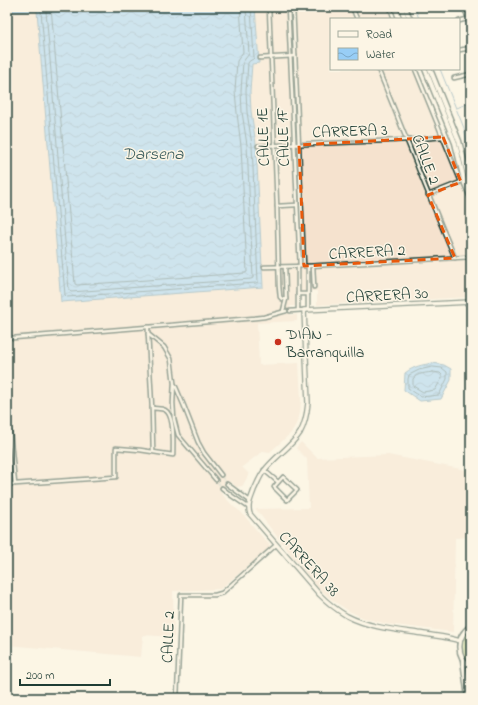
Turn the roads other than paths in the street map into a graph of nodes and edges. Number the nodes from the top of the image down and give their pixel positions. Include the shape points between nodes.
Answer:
1 (269, 7) edge
2 (288, 7) edge
3 (293, 7) edge
4 (352, 7) edge
5 (390, 7) edge
6 (400, 7) edge
7 (405, 7) edge
8 (464, 7) edge
9 (357, 18) edge
10 (394, 18) edge
11 (405, 18) edge
12 (410, 18) edge
13 (470, 18) edge
14 (460, 21) edge
15 (471, 28) edge
16 (471, 48) edge
17 (460, 50) edge
18 (295, 56) junction
19 (271, 57) junction
20 (291, 57) junction
21 (260, 58) dead end
22 (378, 70) edge
23 (415, 70) edge
24 (426, 70) edge
25 (430, 70) edge
26 (471, 74) edge
27 (454, 78) dead end
28 (292, 85) junction
29 (296, 85) junction
30 (443, 137) junction
31 (407, 140) junction
32 (297, 145) junction
33 (258, 146) dead end
34 (274, 146) junction
35 (465, 181) junction
36 (471, 187) edge
37 (428, 195) junction
38 (297, 198) junction
39 (301, 198) junction
40 (471, 198) edge
41 (297, 205) junction
42 (277, 206) junction
43 (471, 257) edge
44 (455, 258) junction
45 (299, 266) junction
46 (306, 266) junction
47 (313, 266) junction
48 (264, 267) dead end
49 (278, 267) junction
50 (285, 267) junction
51 (314, 287) dead end
52 (298, 294) junction
53 (308, 294) junction
54 (286, 298) junction
55 (471, 302) edge
56 (298, 310) junction
57 (304, 310) junction
58 (308, 310) junction
59 (290, 311) dead end
60 (148, 328) junction
61 (148, 334) junction
62 (7, 336) edge
63 (174, 383) junction
64 (152, 408) junction
65 (10, 432) dead end
66 (154, 451) junction
67 (264, 470) junction
68 (221, 475) tunnel mouth
69 (216, 480) tunnel mouth
70 (278, 482) junction
71 (7, 484) edge
72 (15, 484) junction
73 (227, 484) tunnel mouth
74 (222, 488) tunnel mouth
75 (250, 501) junction
76 (248, 507) junction
77 (277, 544) junction
78 (471, 626) edge
79 (460, 641) junction
80 (462, 660) junction
81 (471, 668) edge
82 (177, 698) edge
83 (468, 698) edge

1 - 19 street, CALLE 1E
2 - 20 street, CALLE 1F
3 - 18 street, CALLE 1F
4 - 9 street
5 - 10 street
6 - 11 main road
7 - 12 main road
8 - 13 street
13 - 14 street
13 - 15 street
16 - 17 street
18 - 20 street
18 - 29 street, CALLE 1F
19 - 20 street
19 - 21 street
19 - 34 street, CALLE 1E
20 - 28 street, CALLE 1F
22 - 31 street, CALLE 2
23 - 30 street
24 - 35 main road via 455,143
25 - 35 main road via 459,141
26 - 27 street
28 - 29 street
28 - 32 street, CALLE 1F
29 - 32 street, CALLE 1F
30 - 31 street, CARRERA 3
30 - 35 street
31 - 32 street, CARRERA 3
31 - 37 street, CALLE 2
32 - 34 street, CARRERA 3
32 - 38 street, CALLE 1F
32 - 39 street, CALLE 1F
33 - 34 street, CARRERA 3
34 - 42 street, CALLE 1E
35 - 36 main road
35 - 37 street
35 - 40 main road
37 - 44 street, CALLE 2
38 - 39 street
38 - 41 street, CALLE 1F
39 - 46 street, CALLE 1F
41 - 42 street
41 - 45 street, CALLE 1F
42 - 49 street, CALLE 1E
43 - 44 street, CARRERA 2
44 - 47 street, CARRERA 2
45 - 46 street, CARRERA 2
45 - 50 street, CARRERA 2
45 - 52 street, CALLE 1F
46 - 47 street, CARRERA 2
46 - 53 street, CALLE 1F
47 - 51 street
48 - 49 street, CARRERA 2
49 - 50 street, CARRERA 2
49 - 54 street, CALLE 1E via 280,297
50 - 54 street
52 - 53 street
52 - 56 street, CALLE 1F
53 - 58 street, CALLE 1F
54 - 60 street via 285,311 264,317
55 - 58 street, CARRERA 30
56 - 57 street
56 - 59 street
57 - 58 street, CARRERA 30
57 - 67 street via 308,403 306,418 295,439
60 - 61 street
60 - 62 street via 13,338
61 - 63 street via 170,355
61 - 64 street
63 - 68 street via 198,442
63 - 69 street via 174,418 178,435
64 - 66 street
64 - 66 street via 166,410 172,424 174,439 173,455
65 - 72 street
66 - 72 street via 116,448 116,477
67 - 70 street
67 - 75 street
70 - 70 street via 283,477 297,490 287,500 274,487
71 - 72 street
73 - 75 street
74 - 76 street
75 - 76 street
76 - 77 street, CARRERA 38 via 250,514
77 - 79 street, CARRERA 38 via 320,595 346,616 381,628
77 - 82 street, CALLE 2 via 222,593 210,596 181,595
78 - 79 main road
79 - 80 main road
80 - 81 main road
80 - 83 main road

